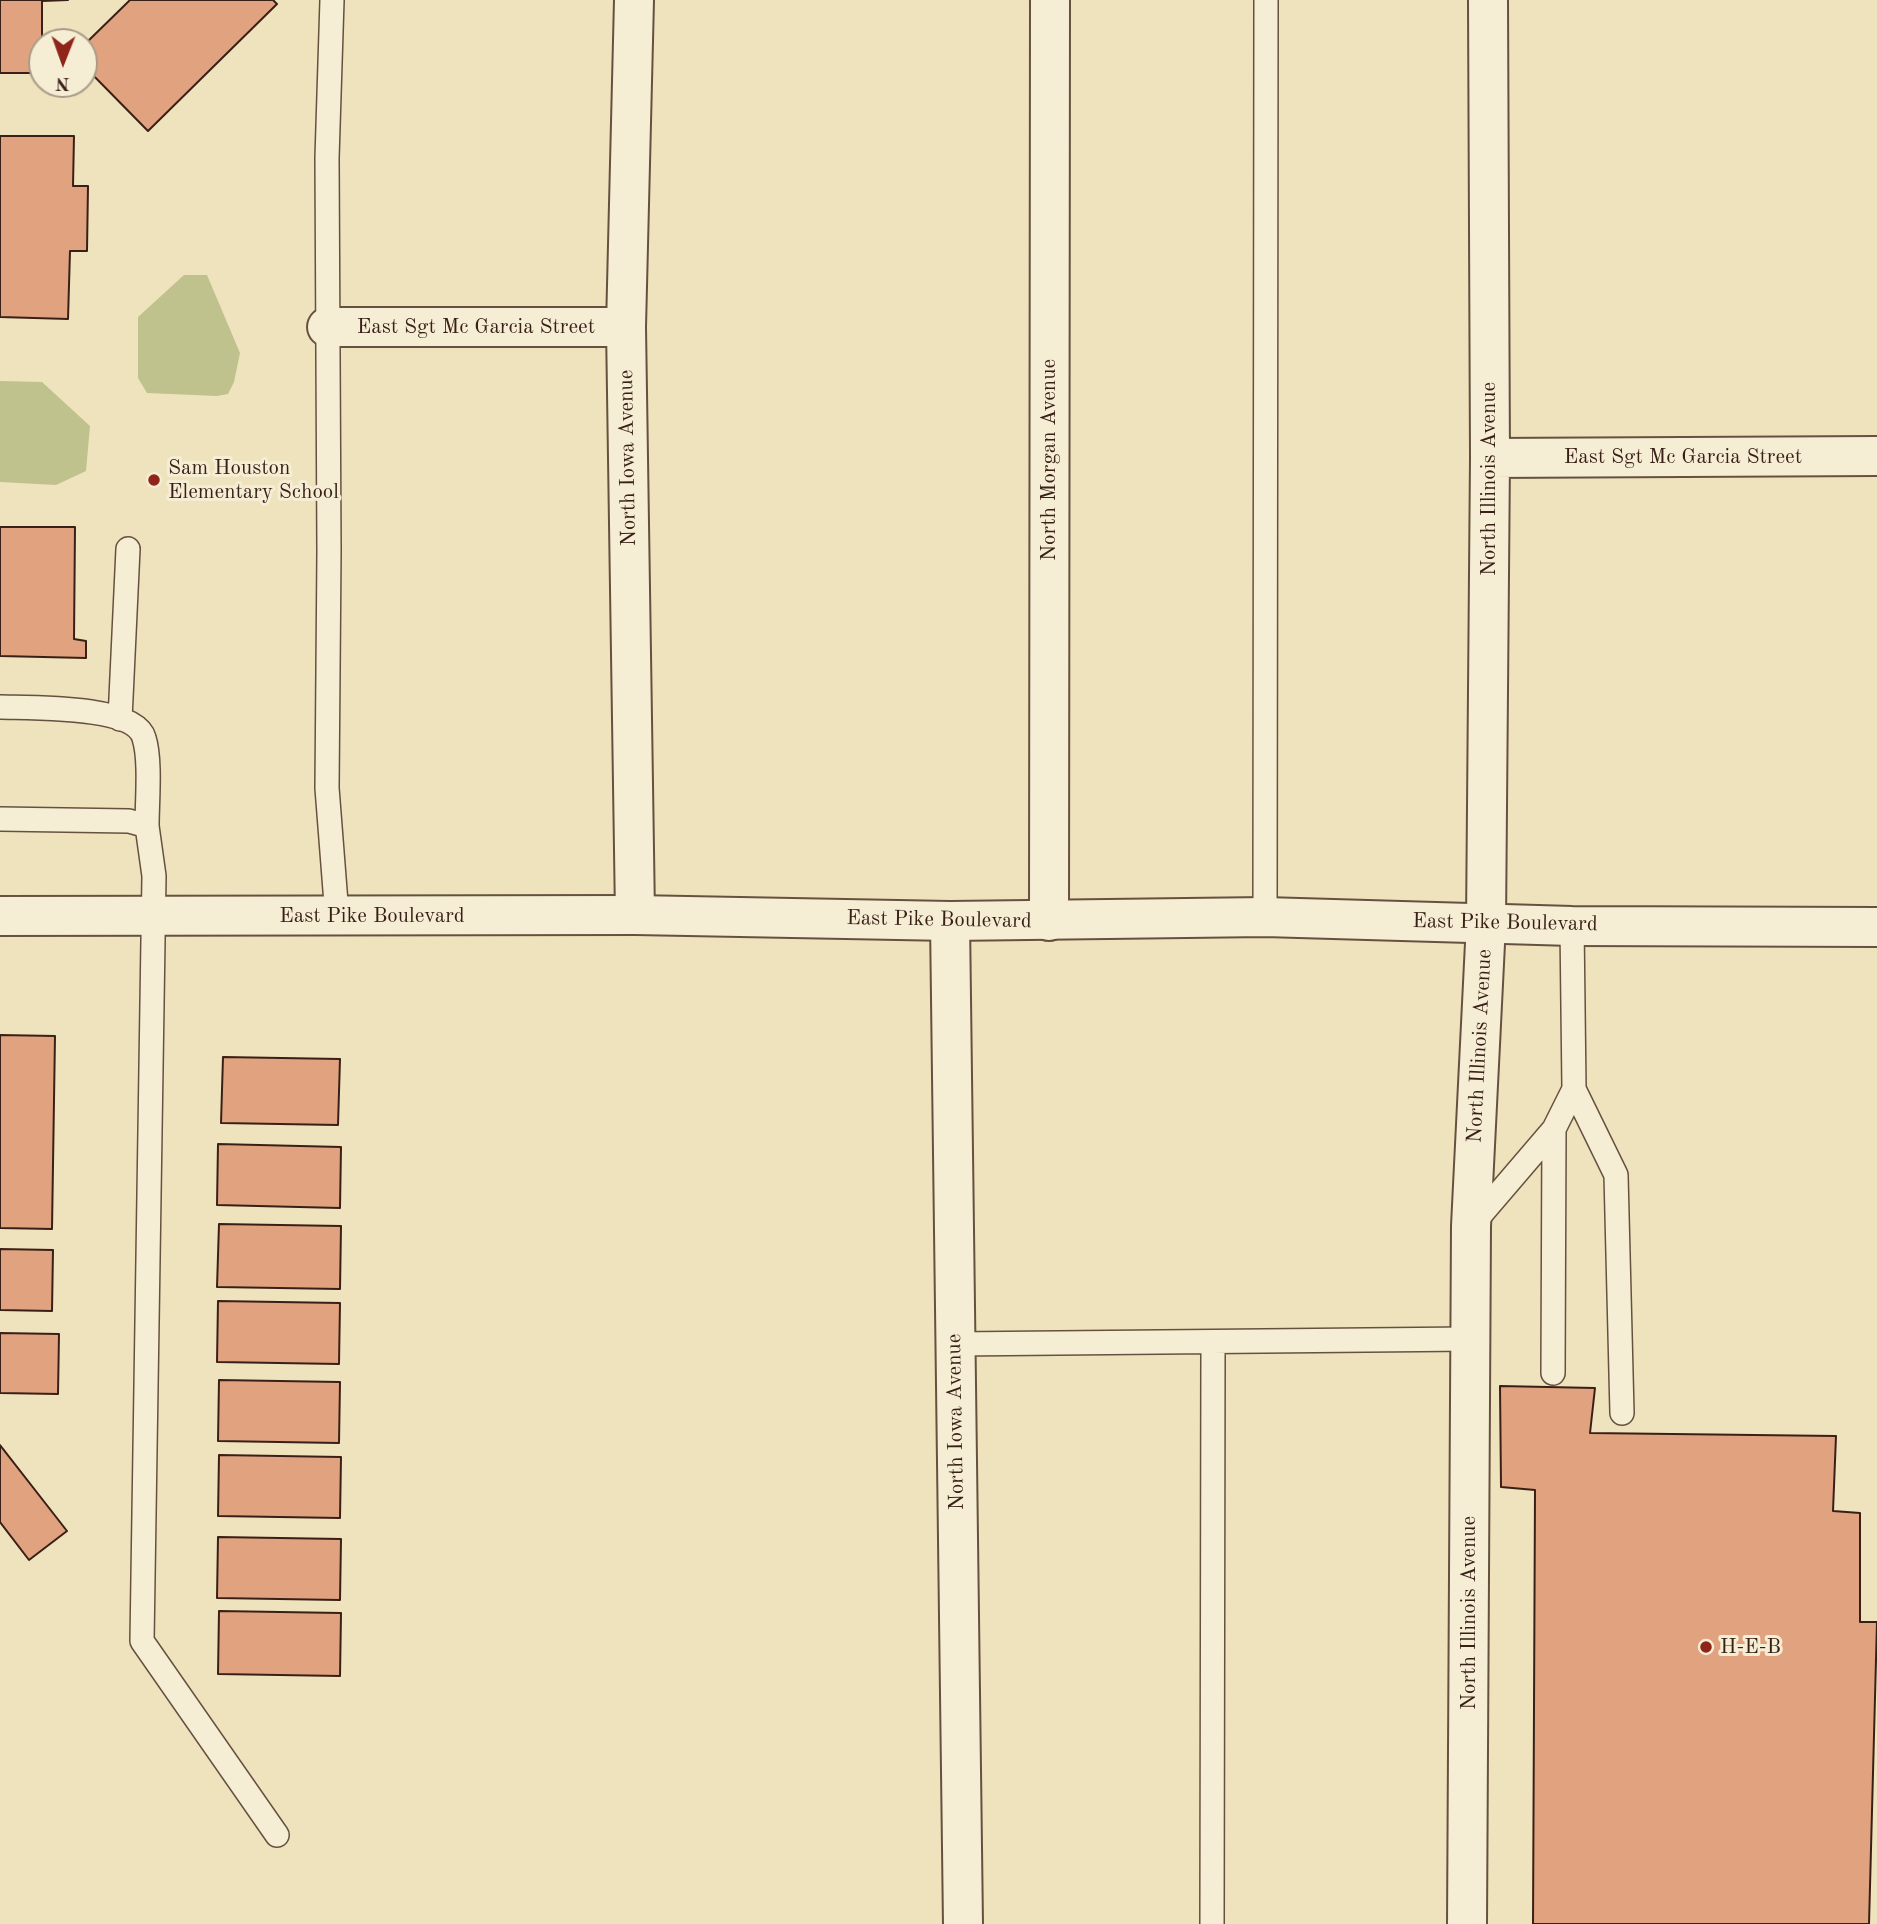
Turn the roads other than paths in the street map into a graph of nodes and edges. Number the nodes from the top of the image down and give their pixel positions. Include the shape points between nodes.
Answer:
1 (332, 0) edge
2 (634, 0) edge
3 (1050, 0) edge
4 (1266, 0) edge
5 (1488, 0) edge
6 (327, 327) junction
7 (626, 327) junction
8 (1877, 456) edge
9 (1490, 458) junction
10 (128, 549) dead end
11 (0, 707) edge
12 (120, 719) junction
13 (0, 819) edge
14 (148, 826) junction
15 (635, 915) junction
16 (0, 916) edge
17 (152, 916) junction
18 (337, 916) junction
19 (1265, 917) junction
20 (1049, 920) junction
21 (950, 921) junction
22 (1486, 923) junction
23 (1572, 926) junction
24 (1877, 927) edge
25 (1574, 1089) junction
26 (1554, 1129) junction
27 (1471, 1226) junction
28 (1470, 1339) junction
29 (1213, 1342) junction
30 (955, 1344) junction
31 (1552, 1373) dead end
32 (1622, 1413) dead end
33 (277, 1835) dead end
34 (963, 1924) edge
35 (1212, 1924) edge
36 (1467, 1924) edge

1 - 6 lane
2 - 7 street, North Iowa Avenue
3 - 20 street, North Morgan Avenue
4 - 19 lane
5 - 9 street, North Illinois Avenue
6 - 7 street, East Sgt Mc Garcia Street
6 - 18 lane via 327,788
7 - 15 street, North Iowa Avenue
8 - 9 street, East Sgt Mc Garcia Street
9 - 22 street, North Illinois Avenue
10 - 12 lane
11 - 12 lane via 63,709
12 - 14 lane via 140,730 144,738
13 - 14 lane via 129,821
14 - 17 lane via 154,876
15 - 18 street, East Pike Boulevard
15 - 21 street, East Pike Boulevard
16 - 17 street, East Pike Boulevard
17 - 18 street, East Pike Boulevard
17 - 33 lane via 142,1641
19 - 20 street, East Pike Boulevard
19 - 22 street, East Pike Boulevard
20 - 21 street, East Pike Boulevard
21 - 30 street, North Iowa Avenue
22 - 23 street, East Pike Boulevard
22 - 27 street, North Illinois Avenue
23 - 24 street, East Pike Boulevard
23 - 25 lane
25 - 26 lane
25 - 32 lane via 1616,1175
26 - 27 lane
26 - 31 lane
27 - 28 street, North Illinois Avenue
28 - 29 lane
28 - 36 street, North Illinois Avenue
29 - 30 lane
29 - 35 lane
30 - 34 street, North Iowa Avenue

